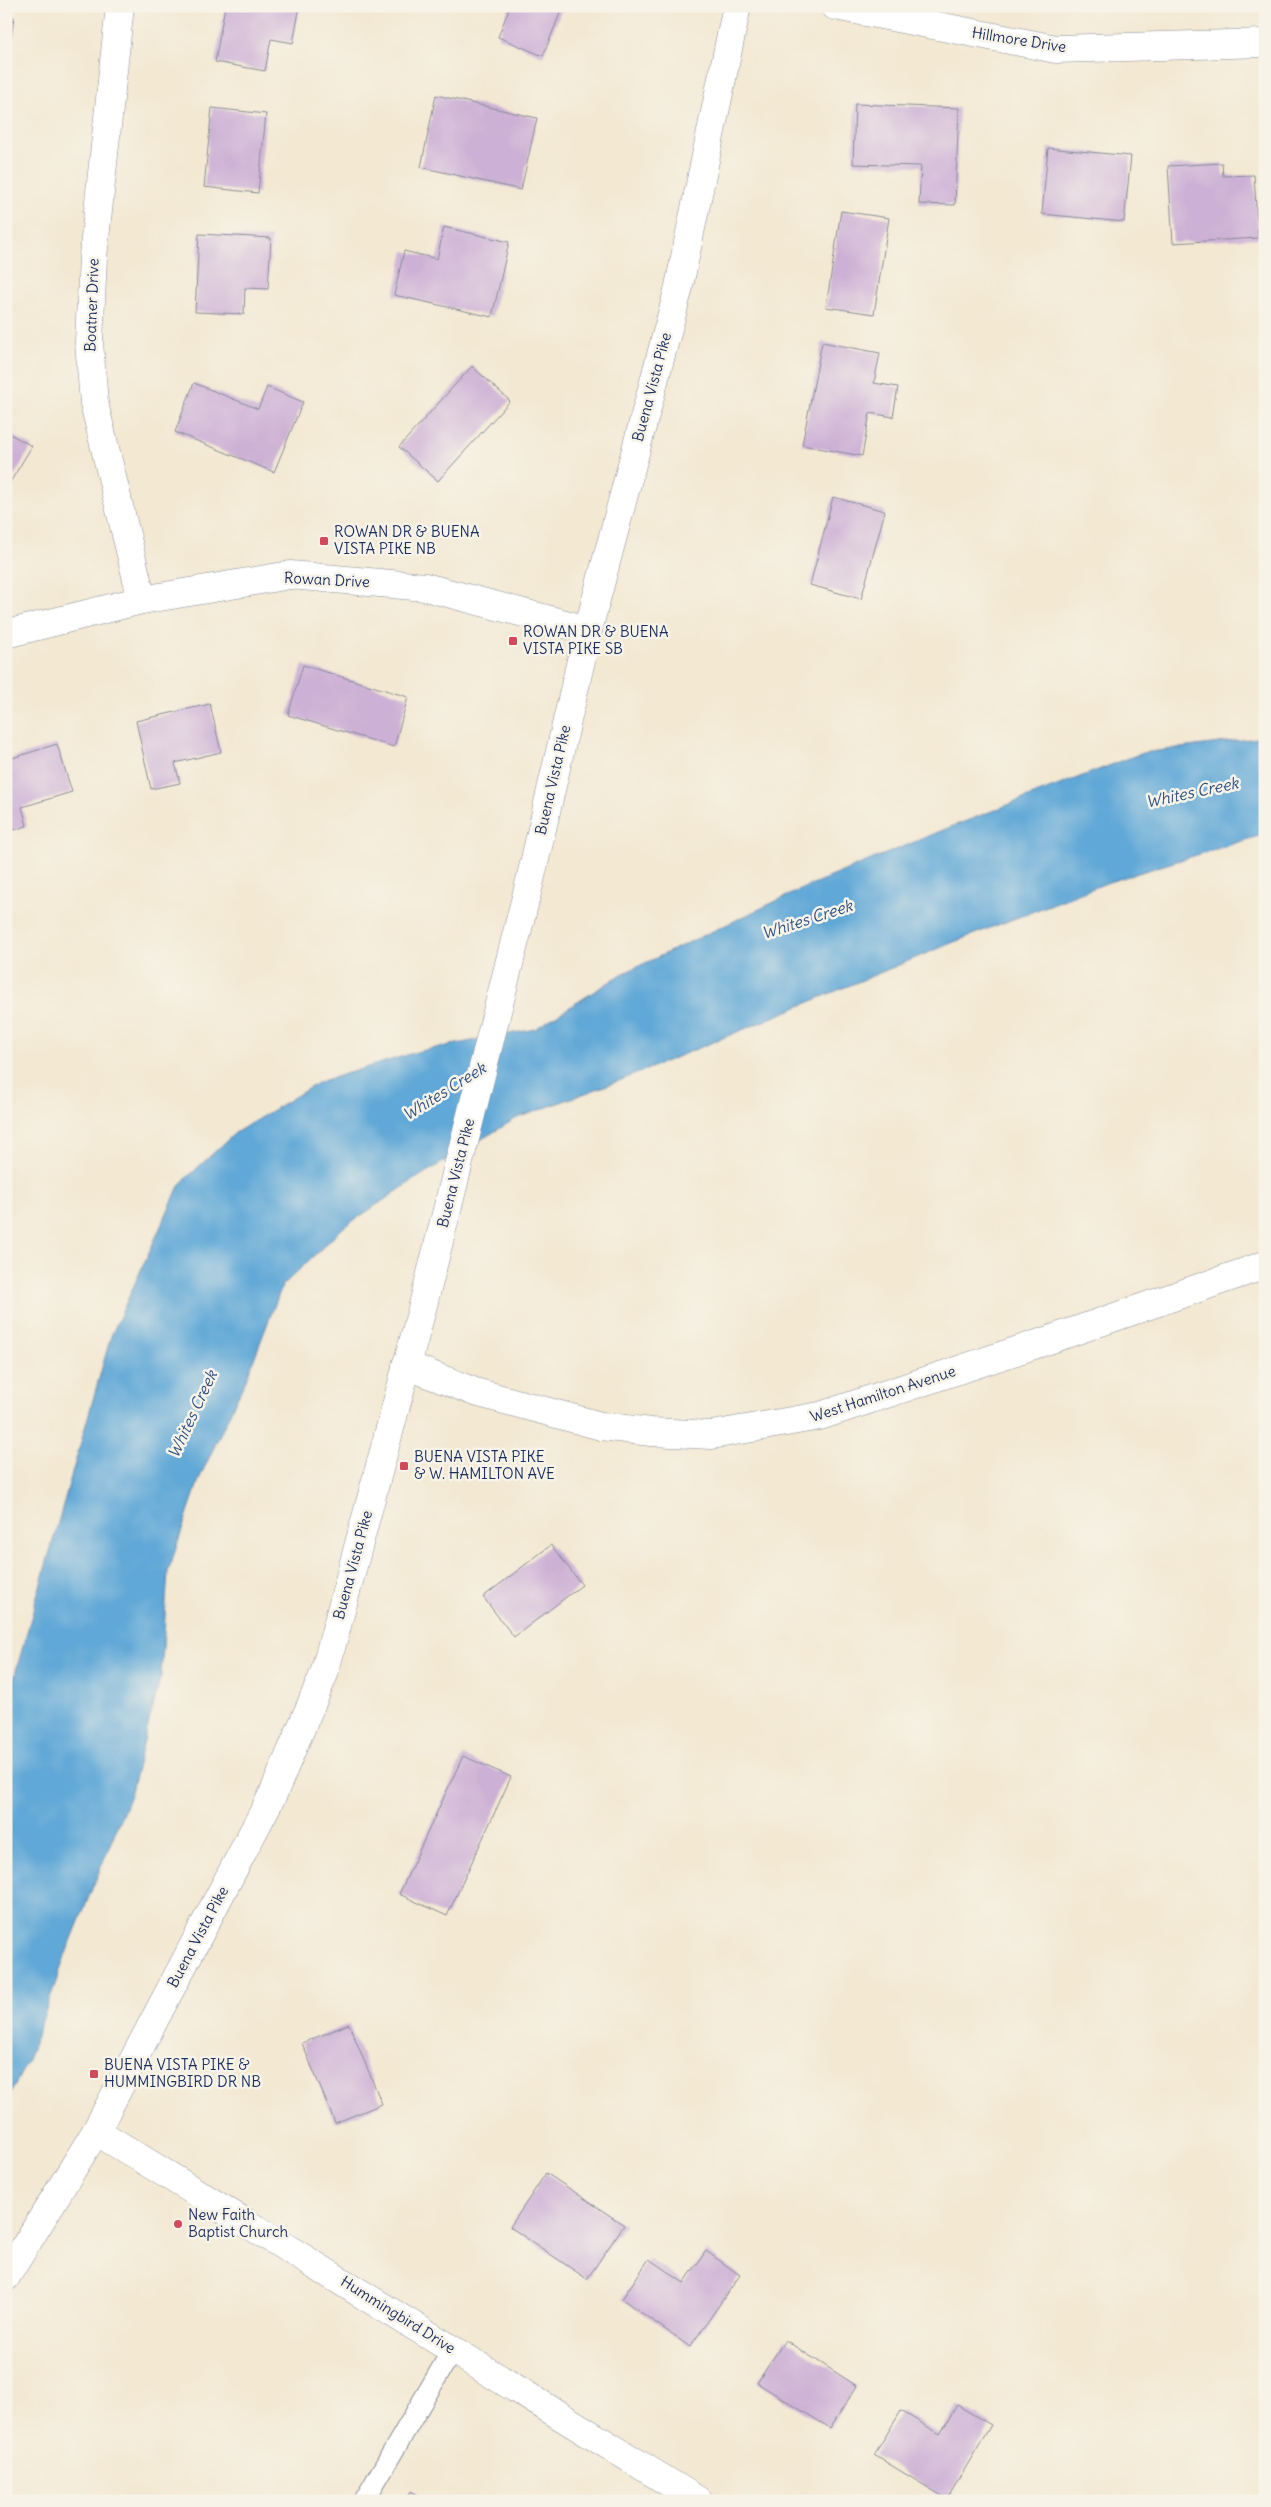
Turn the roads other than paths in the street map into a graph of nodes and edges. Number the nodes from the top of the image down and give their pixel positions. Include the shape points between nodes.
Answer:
1 (120, 6) edge
2 (737, 6) edge
3 (835, 6) edge
4 (1265, 43) edge
5 (142, 600) junction
6 (588, 630) junction
7 (6, 634) edge
8 (1265, 1264) edge
9 (406, 1365) junction
10 (96, 2131) junction
11 (6, 2277) edge
12 (453, 2349) junction
13 (364, 2501) edge
14 (699, 2501) edge

1 - 5 street, Boatner Drive via 93,257 89,342 94,403
2 - 6 street, Buena Vista Pike via 678,291
3 - 4 street, Hillmore Drive via 1056,48
5 - 6 street, Rowan Drive via 290,575 425,587
5 - 7 street, Rowan Drive
6 - 9 street, Buena Vista Pike via 530,881
8 - 9 street, West Hamilton Avenue via 820,1416 712,1434 601,1426 475,1392
9 - 10 street, Buena Vista Pike via 324,1674 273,1794
10 - 11 street, Buena Vista Pike
10 - 12 street, Hummingbird Drive
12 - 13 lane
12 - 14 street, Hummingbird Drive

